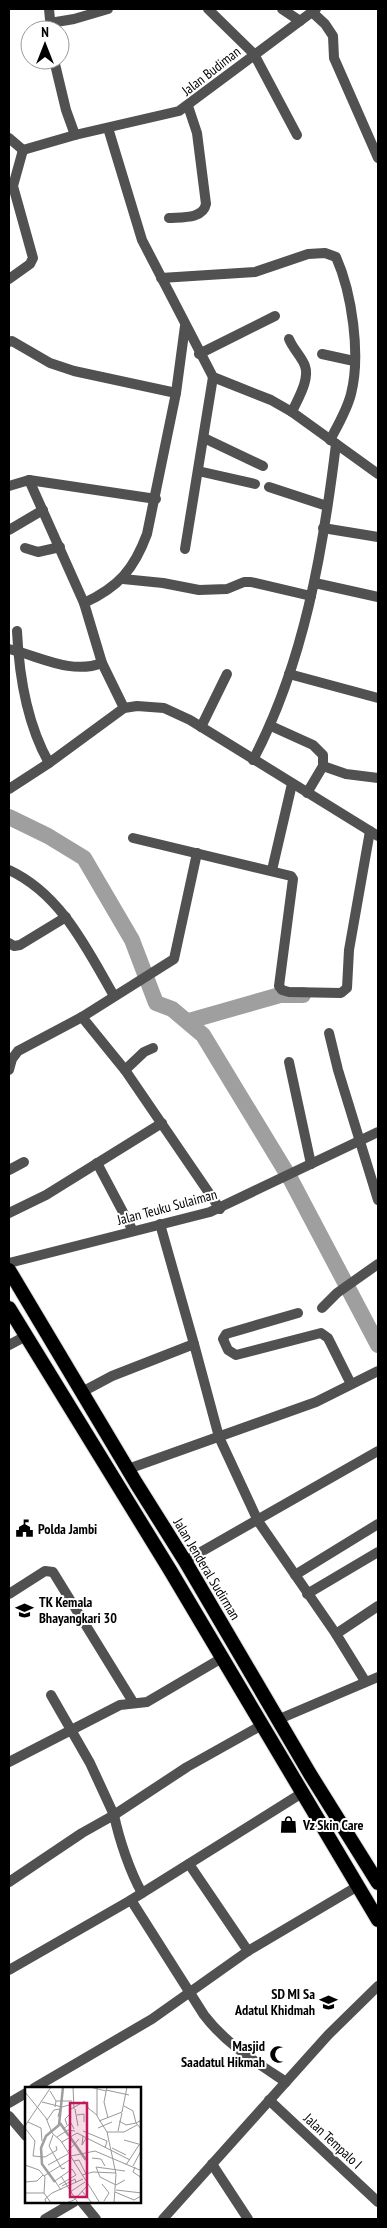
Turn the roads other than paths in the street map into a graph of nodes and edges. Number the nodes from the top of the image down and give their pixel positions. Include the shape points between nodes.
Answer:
1 (108, 9) edge
2 (208, 9) edge
3 (282, 9) edge
4 (314, 10) edge
5 (70, 21) edge
6 (300, 21) junction
7 (254, 54) junction
8 (56, 70) edge
9 (188, 106) junction
10 (108, 128) junction
11 (75, 135) junction
12 (297, 135) dead end
13 (9, 138) edge
14 (23, 150) junction
15 (378, 158) edge
16 (169, 218) dead end
17 (161, 278) junction
18 (9, 279) edge
19 (275, 316) dead end
20 (185, 326) junction
21 (289, 338) dead end
22 (10, 340) edge
23 (199, 354) junction
24 (322, 354) dead end
25 (354, 361) junction
26 (213, 377) junction
27 (176, 394) junction
28 (292, 412) junction
29 (204, 438) junction
30 (333, 442) junction
31 (263, 466) dead end
32 (198, 471) junction
33 (378, 474) edge
34 (29, 480) junction
35 (255, 484) dead end
36 (9, 486) edge
37 (269, 486) dead end
38 (156, 499) junction
39 (327, 506) junction
40 (43, 510) junction
41 (323, 528) junction
42 (9, 530) edge
43 (378, 537) edge
44 (60, 547) junction
45 (25, 548) dead end
46 (185, 549) dead end
47 (123, 579) junction
48 (315, 583) junction
49 (311, 596) junction
50 (378, 597) edge
51 (84, 603) junction
52 (17, 631) dead end
53 (13, 650) edge
54 (102, 663) junction
55 (227, 674) dead end
56 (289, 674) junction
57 (378, 698) edge
58 (124, 708) junction
59 (271, 726) junction
60 (201, 727) junction
61 (253, 760) junction
62 (49, 763) junction
63 (323, 766) junction
64 (378, 778) edge
65 (292, 784) junction
66 (9, 789) edge
67 (307, 793) junction
68 (374, 833) edge
69 (133, 838) dead end
70 (197, 853) junction
71 (9, 870) edge
72 (272, 870) junction
73 (66, 917) junction
74 (9, 942) edge
75 (114, 996) junction
76 (82, 1017) junction
77 (329, 1033) dead end
78 (153, 1048) dead end
79 (289, 1062) dead end
80 (9, 1070) edge
81 (125, 1070) junction
82 (162, 1123) junction
83 (378, 1132) edge
84 (360, 1142) junction
85 (24, 1162) dead end
86 (97, 1163) junction
87 (311, 1164) junction
88 (9, 1170) edge
89 (378, 1200) edge
90 (220, 1209) junction
91 (9, 1213) edge
92 (160, 1224) junction
93 (133, 1231) junction
94 (9, 1263) edge
95 (378, 1264) edge
96 (9, 1270) edge
97 (9, 1308) edge
98 (322, 1308) dead end
99 (298, 1313) dead end
100 (26, 1336) junction
101 (194, 1344) junction
102 (9, 1345) edge
103 (67, 1368) junction
104 (378, 1371) edge
105 (52, 1378) junction
106 (351, 1384) junction
107 (82, 1392) junction
108 (219, 1437) junction
109 (378, 1451) edge
110 (128, 1469) junction
111 (136, 1483) junction
112 (121, 1492) junction
113 (258, 1521) junction
114 (378, 1524) edge
115 (378, 1552) edge
116 (185, 1560) junction
117 (295, 1575) junction
118 (9, 1594) edge
119 (307, 1594) junction
120 (210, 1605) junction
121 (378, 1606) edge
122 (196, 1614) junction
123 (336, 1634) junction
124 (222, 1658) junction
125 (378, 1677) edge
126 (365, 1682) junction
127 (51, 1695) dead end
128 (133, 1702) junction
129 (277, 1720) junction
130 (262, 1725) junction
131 (73, 1731) junction
132 (9, 1762) edge
133 (302, 1793) junction
134 (114, 1815) junction
135 (189, 1864) junction
136 (9, 1882) edge
137 (378, 1883) edge
138 (358, 1886) junction
139 (142, 1893) junction
140 (131, 1900) junction
141 (378, 1920) edge
142 (248, 1951) junction
143 (9, 1970) edge
144 (378, 1986) edge
145 (191, 1992) junction
146 (286, 2082) junction
147 (36, 2087) edge
148 (25, 2093) edge
149 (269, 2100) junction
150 (9, 2103) edge
151 (9, 2116) edge
152 (25, 2135) edge
153 (212, 2164) junction
154 (378, 2202) edge
155 (72, 2203) edge
156 (83, 2203) edge
157 (44, 2219) edge
158 (96, 2219) edge
159 (163, 2219) edge
160 (248, 2219) edge

1 - 5 street
2 - 7 street
3 - 6 street
4 - 6 street, Jalan Budiman
4 - 15 street via 333,36 334,58
6 - 7 street, Jalan Budiman
7 - 9 street, Jalan Budiman
7 - 12 street
8 - 11 street
9 - 10 street, Jalan Budiman via 169,114
9 - 16 street via 200,150 206,204 200,214
10 - 11 street, Jalan Budiman
10 - 17 street via 137,226
11 - 14 street, Jalan Budiman
13 - 14 street
14 - 18 street via 13,186 33,258 30,264
17 - 20 street
17 - 25 street via 248,273 308,254 330,254 336,257 346,280
19 - 23 street
20 - 23 street
20 - 27 street
21 - 28 street via 305,367 306,376
22 - 27 street via 50,363 74,371
23 - 26 street
24 - 25 street
25 - 30 street via 351,396
26 - 28 street
26 - 29 street
27 - 38 street
28 - 30 street
29 - 31 street
29 - 32 street
30 - 33 street
30 - 39 street
32 - 35 street
32 - 46 street
34 - 36 street
34 - 38 street
34 - 40 street
37 - 39 street
38 - 47 street via 139,555
39 - 41 street
40 - 42 street
40 - 44 street
41 - 43 street
41 - 48 street
44 - 45 street via 38,552
44 - 51 street
47 - 49 street via 199,590 227,589 251,582
47 - 51 street
48 - 49 street
48 - 50 street
49 - 56 street
51 - 54 street
52 - 53 street
53 - 54 street via 66,665
53 - 62 street via 24,698
54 - 58 street
55 - 60 street
56 - 57 street
56 - 59 street
58 - 60 street via 164,708
58 - 62 street
59 - 61 street
59 - 63 street via 320,750
60 - 61 street
61 - 65 street
62 - 66 street
63 - 64 street via 346,774
63 - 67 street
65 - 67 street
65 - 72 street
67 - 68 street
68 - 72 street via 349,950 347,988 344,992 289,992 280,988 293,879
69 - 70 street
70 - 72 street
70 - 75 street via 176,956
71 - 73 street via 30,883
73 - 74 street via 20,945 14,946
73 - 75 street
75 - 76 street
76 - 80 street via 18,1051
76 - 81 street
77 - 84 street
78 - 81 street
79 - 87 street
81 - 82 street
82 - 86 street
82 - 90 street
83 - 84 street, Jalan Teuku Sulaiman
84 - 87 street, Jalan Teuku Sulaiman
84 - 89 street
85 - 88 street
86 - 91 street via 46,1195
86 - 93 street
87 - 90 street, Jalan Teuku Sulaiman
90 - 92 street, Jalan Teuku Sulaiman
92 - 93 street, Jalan Teuku Sulaiman
92 - 101 street
93 - 94 street, Jalan Teuku Sulaiman
95 - 98 street via 337,1293
96 - 103 highway, Jalan Jenderal Sudirman
97 - 100 highway
99 - 106 street via 226,1334 223,1339 228,1350 236,1355 321,1333 328,1338
100 - 102 street
100 - 105 highway
101 - 107 street via 112,1376
101 - 108 street
103 - 105 highway
103 - 107 highway, Jalan Jenderal Sudirman
104 - 106 street
105 - 112 highway
106 - 108 street via 316,1402
107 - 110 highway, Jalan Jenderal Sudirman
108 - 110 street
108 - 113 street
109 - 113 street
110 - 111 highway, Jalan Jenderal Sudirman
111 - 112 highway
111 - 116 highway, Jalan Jenderal Sudirman
112 - 122 highway
113 - 116 street
113 - 117 street
114 - 117 street
115 - 119 street
116 - 120 highway, Jalan Jenderal Sudirman
117 - 119 street
118 - 128 street via 45,1571 53,1572
119 - 123 street
120 - 122 highway
120 - 129 highway, Jalan Jenderal Sudirman
121 - 123 street
122 - 124 highway
123 - 126 street
124 - 128 street via 147,1702
124 - 130 highway
125 - 126 street
126 - 129 street
127 - 131 street
128 - 131 street via 120,1705
129 - 137 highway, Jalan Jenderal Sudirman
130 - 133 highway
130 - 134 street via 187,1767
131 - 132 street
131 - 134 street
133 - 135 street
133 - 138 highway
134 - 136 street
134 - 139 street via 131,1874
135 - 139 street
135 - 142 street
138 - 141 highway
138 - 142 street
139 - 140 street
140 - 143 street
140 - 145 street
142 - 145 street
144 - 146 street
145 - 146 street via 218,2032
145 - 147 street via 152,2019
146 - 149 street
148 - 150 street
149 - 153 street
149 - 154 street, Jalan Tempalo I
151 - 152 street
153 - 159 street
153 - 160 street
155 - 157 street
156 - 158 street

